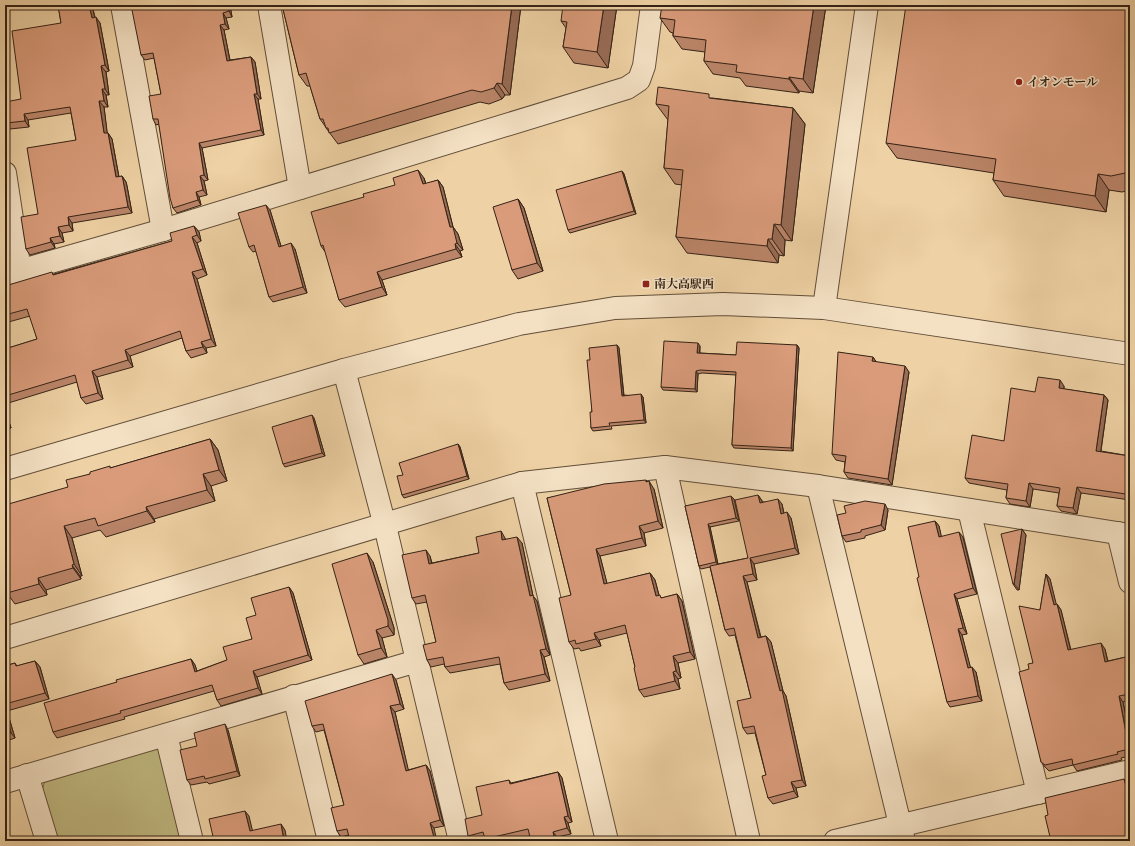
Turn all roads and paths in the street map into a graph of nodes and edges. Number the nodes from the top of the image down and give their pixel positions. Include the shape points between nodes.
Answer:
1 (122, 5) edge
2 (269, 5) edge
3 (652, 5) edge
4 (866, 5) edge
5 (5, 173) edge
6 (300, 188) junction
7 (163, 230) junction
8 (12, 273) edge
9 (824, 308) junction
10 (1130, 354) edge
11 (344, 370) junction
12 (664, 467) junction
13 (5, 469) edge
14 (522, 483) junction
15 (818, 486) junction
16 (969, 510) junction
17 (385, 526) junction
18 (1124, 534) edge
19 (1130, 582) edge
20 (5, 638) edge
21 (417, 661) junction
22 (294, 696) junction
23 (166, 735) junction
24 (1130, 771) edge
25 (27, 775) junction
26 (5, 782) edge
27 (1038, 793) junction
28 (903, 833) edge
29 (47, 841) edge
30 (192, 841) edge
31 (329, 841) edge
32 (460, 841) edge
33 (607, 841) edge
34 (750, 841) edge
35 (835, 841) edge

1 - 7 street
2 - 6 street
3 - 6 street via 644,66 639,80 627,88
4 - 9 street
5 - 8 street
6 - 7 street
7 - 8 street
9 - 10 street
9 - 11 street via 723,304 615,308 519,324
11 - 13 street
11 - 17 street
12 - 14 street
12 - 15 street
12 - 34 street
14 - 17 street
14 - 33 street
15 - 16 street
15 - 28 street
16 - 18 street
16 - 27 street
17 - 20 street
17 - 21 street
18 - 19 street
21 - 22 street
21 - 32 street
22 - 23 street
22 - 31 street
23 - 25 street
23 - 30 street
24 - 27 street
25 - 26 street
25 - 29 street
27 - 28 street
28 - 35 street

